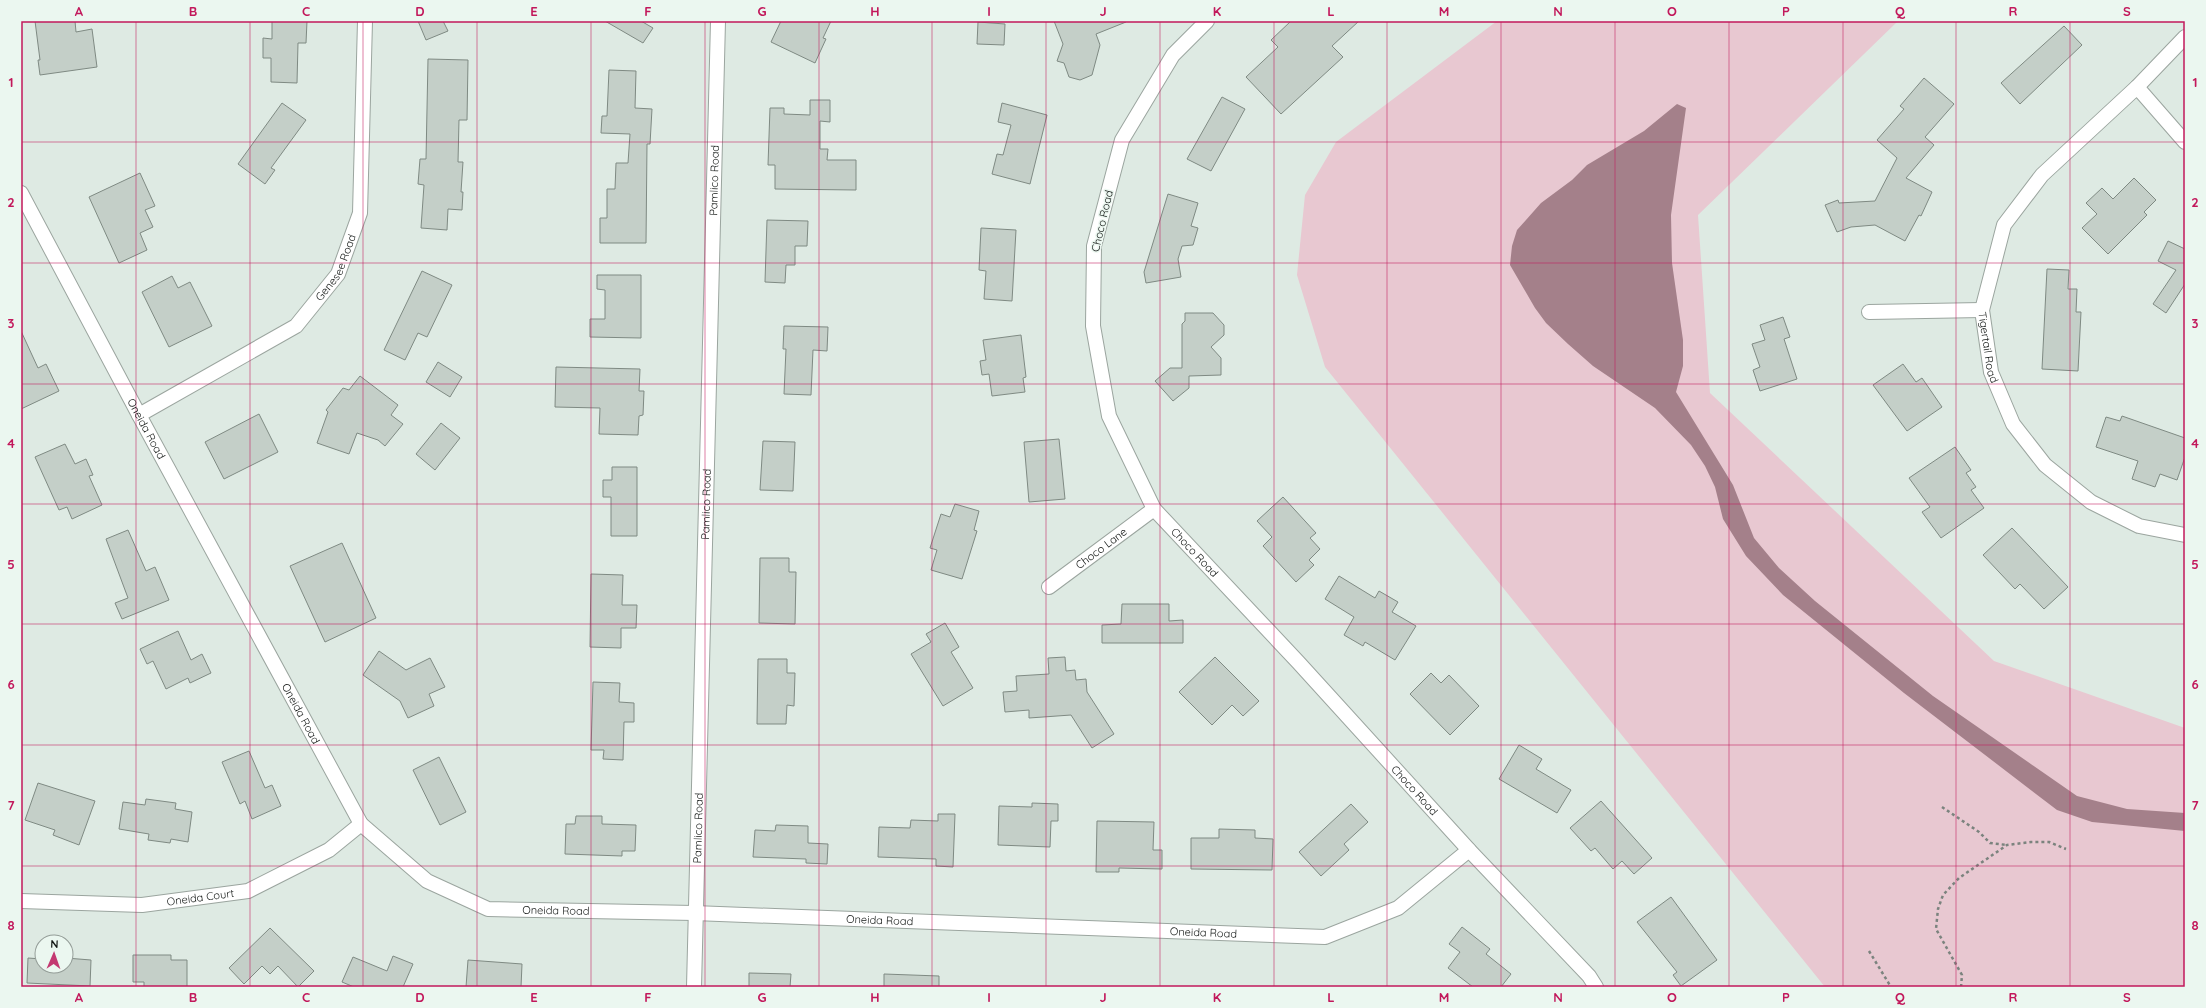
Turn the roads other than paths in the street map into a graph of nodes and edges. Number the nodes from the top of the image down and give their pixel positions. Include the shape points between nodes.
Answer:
1 (365, 21) edge
2 (718, 21) edge
3 (1207, 21) edge
4 (2185, 37) edge
5 (2137, 87) junction
6 (2185, 142) edge
7 (21, 192) edge
8 (1982, 310) junction
9 (1869, 312) dead end
10 (139, 415) junction
11 (1154, 509) junction
12 (2185, 535) edge
13 (1048, 587) dead end
14 (361, 824) junction
15 (1469, 850) junction
16 (21, 900) edge
17 (694, 913) junction
18 (694, 987) edge
19 (1596, 987) edge

1 - 10 street, Genesee Road via 360,213 338,274 296,326
2 - 17 street, Pamlico Road
3 - 11 street, Choco Road via 1173,55 1122,140 1094,246 1093,326 1109,416
4 - 5 street, Tigertail Road
5 - 6 street
5 - 8 street, Tigertail Road via 2042,175 2004,225
7 - 10 street, Oneida Road
8 - 9 street
8 - 12 street, Tigertail Road via 1992,372 2013,424 2045,465 2091,502 2139,526
10 - 14 street, Oneida Road
11 - 13 street, Choco Lane
11 - 15 street, Choco Road
14 - 16 street, Oneida Court via 329,850 248,891 142,905
14 - 17 street, Oneida Road via 427,881 488,909
15 - 17 street, Oneida Road via 1398,908 1325,937
15 - 19 street, Choco Road via 1589,976
17 - 18 street, Pamlico Road

